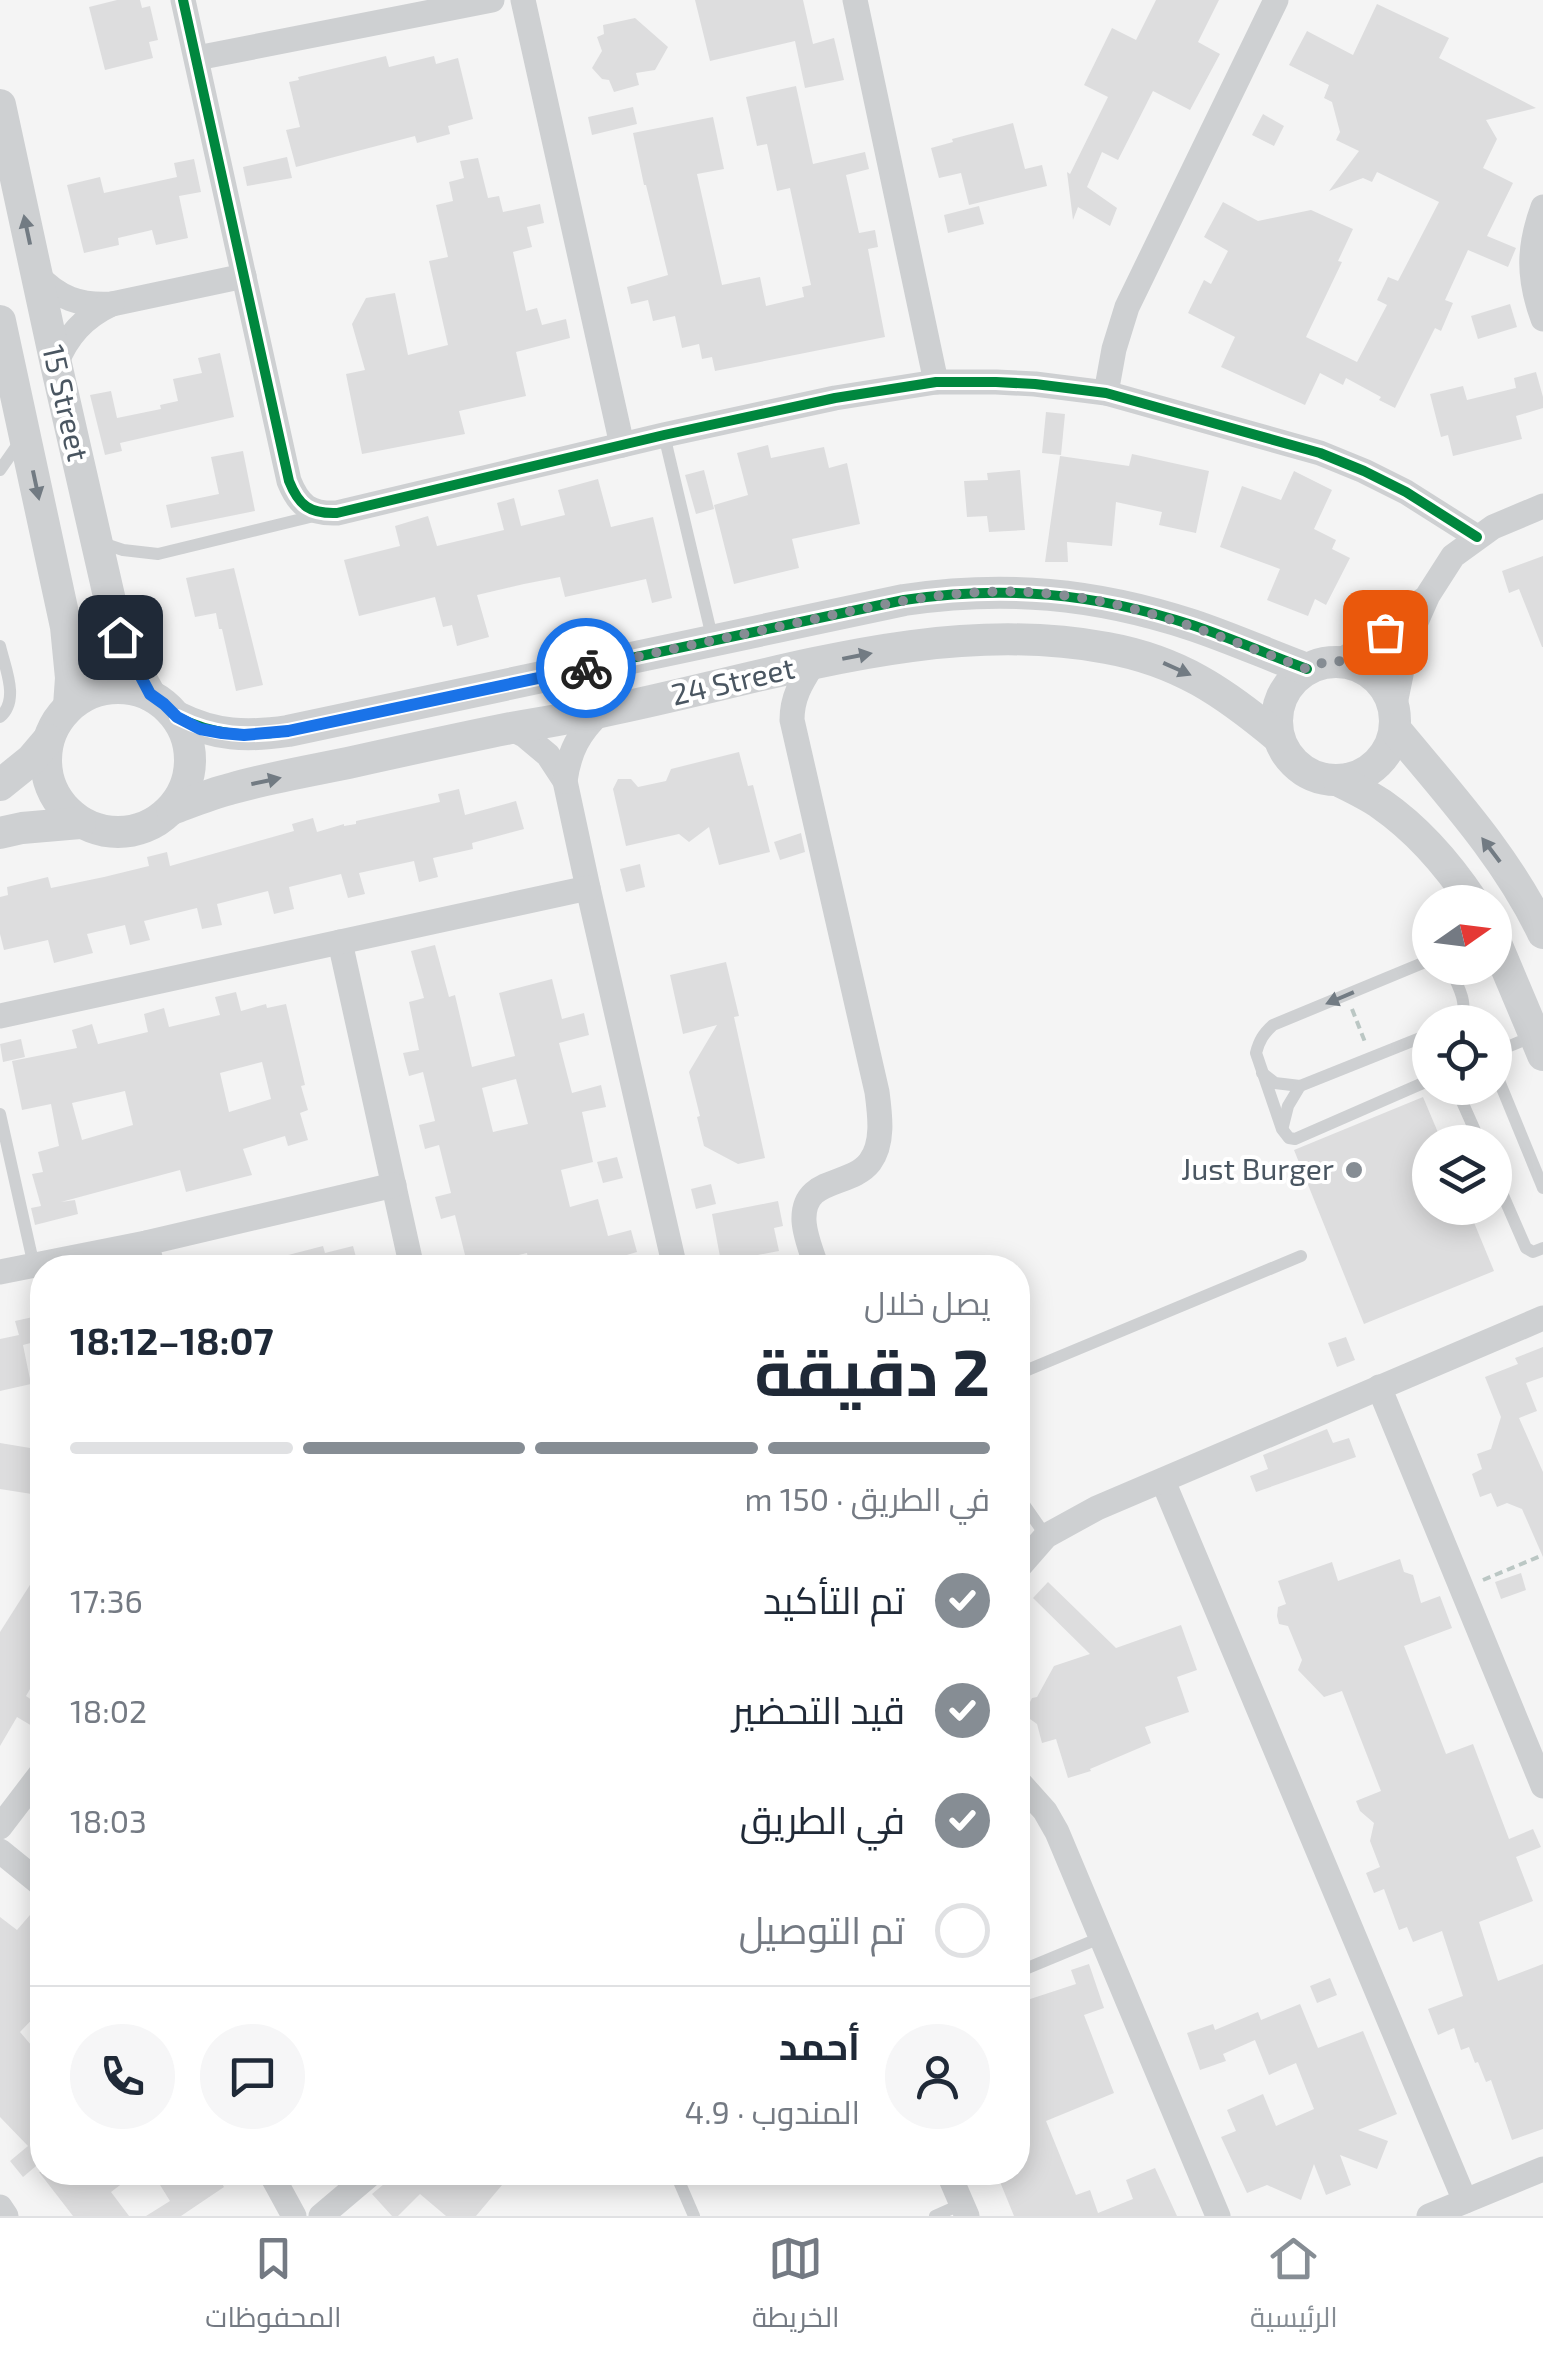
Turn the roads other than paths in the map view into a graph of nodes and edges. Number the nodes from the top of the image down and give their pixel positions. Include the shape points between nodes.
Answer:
1 (183, 0) edge
2 (492, 0) edge
3 (523, 0) edge
4 (855, 0) edge
5 (1276, 0) edge
6 (197, 58) junction
7 (0, 105) edge
8 (1543, 208) edge
9 (36, 275) junction
10 (244, 276) junction
11 (112, 304) junction
12 (1543, 319) edge
13 (0, 322) edge
14 (56, 364) junction
15 (6, 378) edge
16 (936, 382) junction
17 (1106, 393) junction
18 (25, 434) junction
19 (664, 435) junction
20 (622, 445) junction
21 (0, 470) edge
22 (1543, 506) edge
23 (321, 514) junction
24 (1477, 537) junction
25 (96, 541) junction
26 (1428, 595) junction
27 (714, 641) junction
28 (0, 646) edge
29 (813, 664) junction
30 (1323, 666) junction
31 (3, 674) edge
32 (150, 694) junction
33 (69, 706) junction
34 (601, 712) junction
35 (0, 717) edge
36 (177, 717) junction
37 (1394, 719) junction
38 (510, 728) junction
39 (1279, 738) junction
40 (48, 740) junction
41 (1339, 780) junction
42 (565, 781) junction
43 (0, 785) edge
44 (172, 809) junction
45 (80, 823) junction
46 (0, 833) edge
47 (1460, 885) edge
48 (588, 888) junction
49 (1543, 933) edge
50 (340, 942) junction
51 (1412, 968) edge
52 (1512, 981) edge
53 (0, 1016) edge
54 (1412, 1041) edge
55 (1539, 1045) edge
56 (1512, 1049) edge
57 (1262, 1073) junction
58 (1300, 1086) junction
59 (1412, 1088) edge
60 (1509, 1105) edge
61 (0, 1114) edge
62 (1282, 1128) junction
63 (394, 1185) junction
64 (1543, 1188) edge
65 (1512, 1216) edge
66 (1543, 1248) edge
67 (32, 1255) edge
68 (149, 1255) edge
69 (409, 1255) edge
70 (672, 1255) edge
71 (813, 1255) edge
72 (1301, 1256) dead end
73 (30, 1267) edge
74 (0, 1272) edge
75 (1543, 1318) edge
76 (1030, 1369) edge
77 (1378, 1387) junction
78 (1163, 1481) junction
79 (1030, 1513) edge
80 (1046, 1536) junction
81 (1030, 1554) edge
82 (1543, 1786) edge
83 (30, 1788) edge
84 (1030, 1794) edge
85 (0, 1827) edge
86 (0, 1851) edge
87 (30, 1875) edge
88 (1100, 1938) junction
89 (1030, 1967) edge
90 (1543, 2169) edge
91 (277, 2185) edge
92 (358, 2185) edge
93 (681, 2185) edge
94 (953, 2185) edge
95 (1465, 2201) junction
96 (0, 2207) edge
97 (964, 2210) edge
98 (6, 2216) edge
99 (294, 2216) edge
100 (321, 2216) edge
101 (694, 2216) edge
102 (935, 2216) edge
103 (1218, 2216) edge
104 (1429, 2216) edge

1 - 6 street
2 - 6 street
3 - 20 street
4 - 16 street
5 - 17 street via 1128,307
6 - 10 street
9 -> 7 street, 15 Street
8 - 12 street via 1530,259
9 - 11 street via 78,303
9 - 14 street, 15 Street
10 - 11 street
10 - 23 street via 289,481 306,508
11 - 14 street via 77,328
13 - 15 street, 15 Street
14 - 25 street, 15 Street
15 - 18 street, 15 Street
16 - 17 street
16 - 19 street
17 - 24 street via 1320,453 1406,492
18 - 21 lane
18 -> 33 street, 15 Street via 66,627
19 - 20 street
19 - 27 lane
20 - 23 street
22 - 24 street
23 - 25 lane via 158,554
24 - 26 street via 1453,556
25 - 32 street, 15 Street via 120,637
26 - 30 street via 1385,632
26 - 37 street via 1408,640
27 - 30 street, 24 Street via 904,600 1014,592 1160,615
27 - 36 street, 24 Street via 266,734 200,729
28 - 31 lane
29 - 34 street, 24 Street
29 -> 39 street, 24 Street via 952,640 1105,647 1207,683
29 - 71 street via 797,689 792,720 880,1122 868,1165 825,1184 809,1200 804,1223
30 - 37 street via 1358,666 1374,676 1387,691
30 - 39 street via 1284,691
31 - 35 lane via 11,701
32 - 33 street via 108,688
32 - 36 street
33 - 40 street
34 - 38 street, 24 Street
34 - 42 street via 579,735
36 - 44 street via 191,764
37 - 41 street via 1382,759 1355,778
49 -> 37 street via 1496,856
38 - 42 street via 537,744
44 -> 38 street, 24 Street via 248,784
39 - 41 street via 1302,770
40 - 43 street
40 - 45 street via 47,778
41 - 47 street via 1397,818
42 - 48 street
44 - 45 street via 157,822 118,834
45 - 46 street
48 - 50 street
48 - 70 street
50 - 53 street
50 - 63 street
51 -> 57 lane via 1273,1026 1258,1042
52 - 55 street
54 - 58 lane
55 - 56 lane
57 - 58 lane via 1275,1083
57 - 62 lane
58 - 62 lane
59 - 62 lane via 1300,1138 1289,1138
60 - 64 lane
61 - 67 lane
63 - 68 street
63 - 69 street
65 - 66 lane via 1526,1248
72 - 76 lane
73 - 74 street
75 - 77 street
77 - 78 street
77 - 82 street
78 - 80 street
78 - 95 street
79 - 80 lane
80 - 81 street
83 - 85 street
84 - 88 street via 1057,1832
86 - 87 street
88 - 89 lane
88 - 103 street
90 - 95 street
91 - 99 street
92 - 100 street
93 - 101 lane
94 - 97 street
95 - 104 street
96 - 98 street
97 - 102 lane

